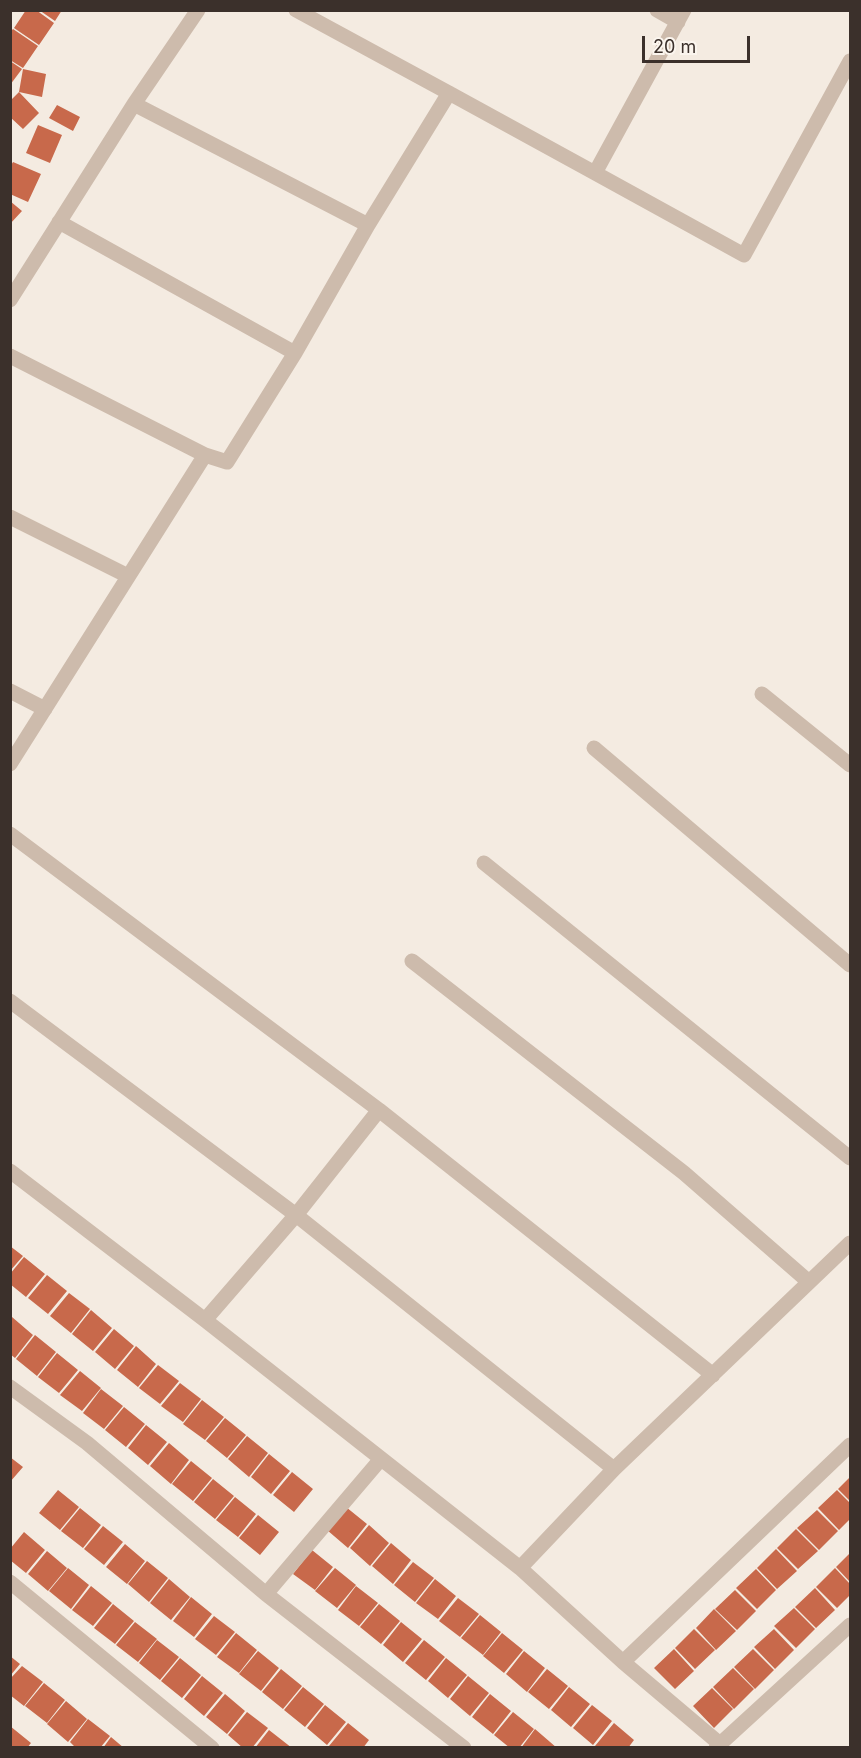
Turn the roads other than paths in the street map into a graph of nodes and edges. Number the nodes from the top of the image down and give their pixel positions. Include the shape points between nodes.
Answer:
1 (198, 10) edge
2 (296, 10) edge
3 (657, 10) edge
4 (681, 16) edge
5 (850, 61) edge
6 (449, 93) junction
7 (134, 104) junction
8 (595, 173) junction
9 (59, 222) junction
10 (368, 225) junction
11 (10, 300) edge
12 (296, 353) junction
13 (10, 356) edge
14 (205, 455) junction
15 (10, 517) edge
16 (128, 576) junction
17 (10, 691) edge
18 (762, 694) dead end
19 (45, 709) junction
20 (594, 748) dead end
21 (10, 764) edge
22 (850, 765) edge
23 (10, 834) edge
24 (484, 863) dead end
25 (412, 961) dead end
26 (850, 965) edge
27 (10, 1001) edge
28 (379, 1110) junction
29 (850, 1158) edge
30 (10, 1172) edge
31 (296, 1215) junction
32 (850, 1243) edge
33 (809, 1282) junction
34 (205, 1320) junction
35 (713, 1375) junction
36 (10, 1387) edge
37 (850, 1445) edge
38 (380, 1460) junction
39 (614, 1469) junction
40 (520, 1568) junction
41 (10, 1582) edge
42 (266, 1594) junction
43 (850, 1625) edge
44 (623, 1662) junction
45 (718, 1746) edge
46 (212, 1748) edge
47 (464, 1748) edge

1 - 7 street
2 - 6 street
3 - 4 street
4 - 8 street
5 - 8 street via 744,255
6 - 8 street
6 - 10 street
7 - 9 street
7 - 10 street
9 - 11 street
9 - 12 street
10 - 12 street
12 - 14 street via 227,462
13 - 14 street
14 - 16 street
15 - 16 street
16 - 19 street
17 - 19 street
18 - 22 street
19 - 21 street
20 - 26 street
23 - 28 street
24 - 29 street
25 - 33 street via 684,1173
27 - 31 street
28 - 31 street
28 - 35 street
30 - 34 street
31 - 34 street
31 - 39 street
32 - 33 street
33 - 35 street
34 - 38 street
35 - 39 street
36 - 42 street via 87,1443
37 - 44 street
38 - 40 street
38 - 42 street
39 - 40 street
40 - 44 street
41 - 46 street
42 - 47 street
43 - 45 street
44 - 45 street

